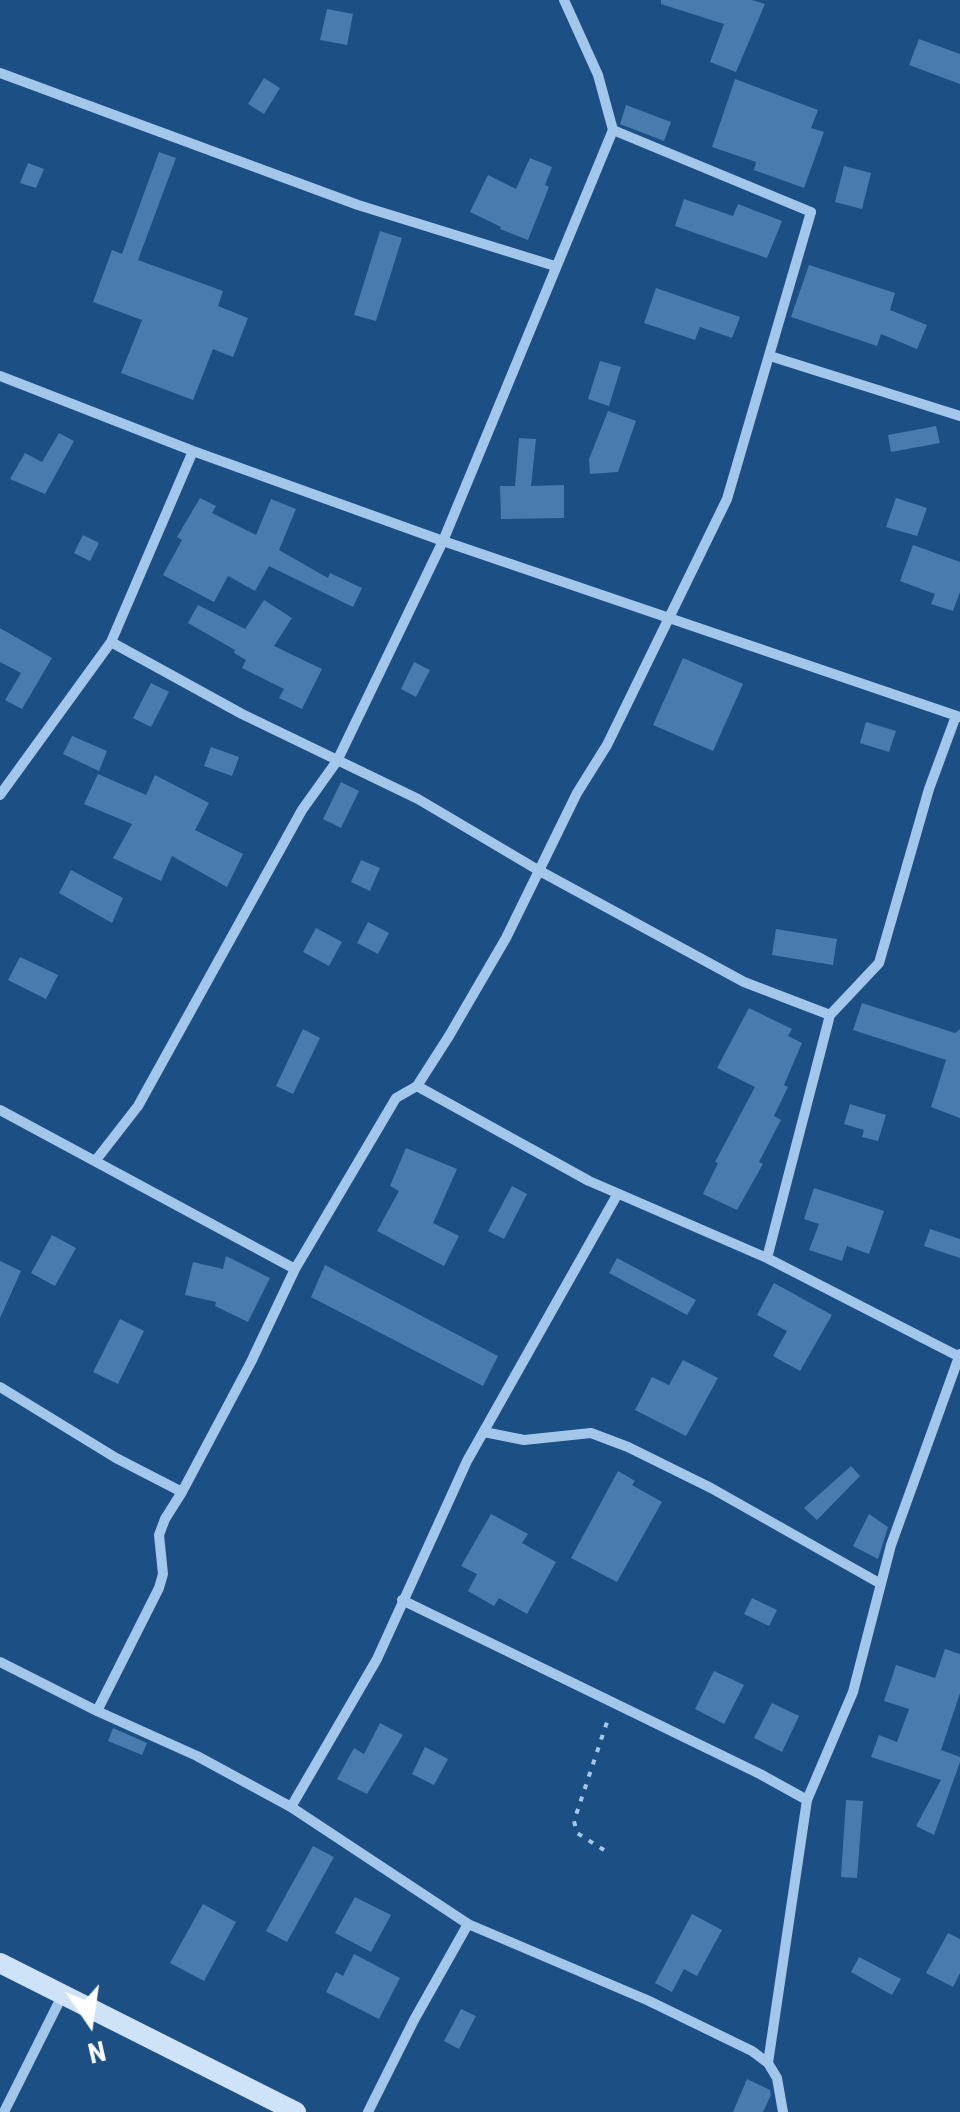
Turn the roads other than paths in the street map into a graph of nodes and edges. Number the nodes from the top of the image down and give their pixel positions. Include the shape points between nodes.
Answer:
1 (564, 0) edge
2 (0, 73) edge
3 (612, 130) junction
4 (555, 266) junction
5 (770, 356) junction
6 (0, 376) edge
7 (960, 416) edge
8 (193, 451) junction
9 (442, 541) junction
10 (669, 616) junction
11 (111, 642) junction
12 (958, 716) edge
13 (337, 761) junction
14 (0, 795) edge
15 (538, 870) junction
16 (830, 1015) junction
17 (417, 1086) junction
18 (0, 1110) edge
19 (96, 1160) junction
20 (617, 1195) junction
21 (766, 1258) junction
22 (295, 1269) junction
23 (960, 1356) edge
24 (0, 1387) edge
25 (484, 1432) junction
26 (182, 1492) junction
27 (881, 1584) junction
28 (402, 1600) junction
29 (0, 1662) edge
30 (97, 1711) junction
31 (807, 1800) junction
32 (291, 1807) junction
33 (468, 1924) junction
34 (0, 1962) edge
35 (62, 1996) junction
36 (768, 2062) junction
37 (4, 2112) edge
38 (296, 2112) edge
39 (368, 2112) edge
40 (783, 2112) edge

1 - 3 street via 598,74
2 - 4 street via 358,206
3 - 4 street
3 - 5 street via 812,212
4 - 9 street
5 - 7 street
5 - 10 street via 726,500
6 - 8 street
8 - 9 street
8 - 11 street
9 - 10 street
9 - 13 street
10 - 12 street
10 - 15 street
11 - 13 street
11 - 14 street
12 - 16 street via 879,962
13 - 15 street via 456,819
13 - 19 street via 302,810 138,1106
15 - 16 street via 744,982
15 - 17 street via 506,938
16 - 21 street
17 - 20 street
17 - 22 street via 396,1098
18 - 19 street
19 - 22 street
20 - 21 street
20 - 25 street
21 - 23 street
22 - 26 street
23 - 27 street
24 - 26 street
25 - 27 street via 524,1440 591,1433 628,1447
25 - 28 street
26 - 30 street via 160,1535 159,1588
27 - 31 street via 853,1692
28 - 31 street
28 - 32 street via 377,1659
29 - 30 street
30 - 32 street
31 - 36 street
32 - 33 street
33 - 36 street via 730,2038
33 - 39 street
34 - 35 street
35 - 37 street
35 - 38 street
36 - 40 street

